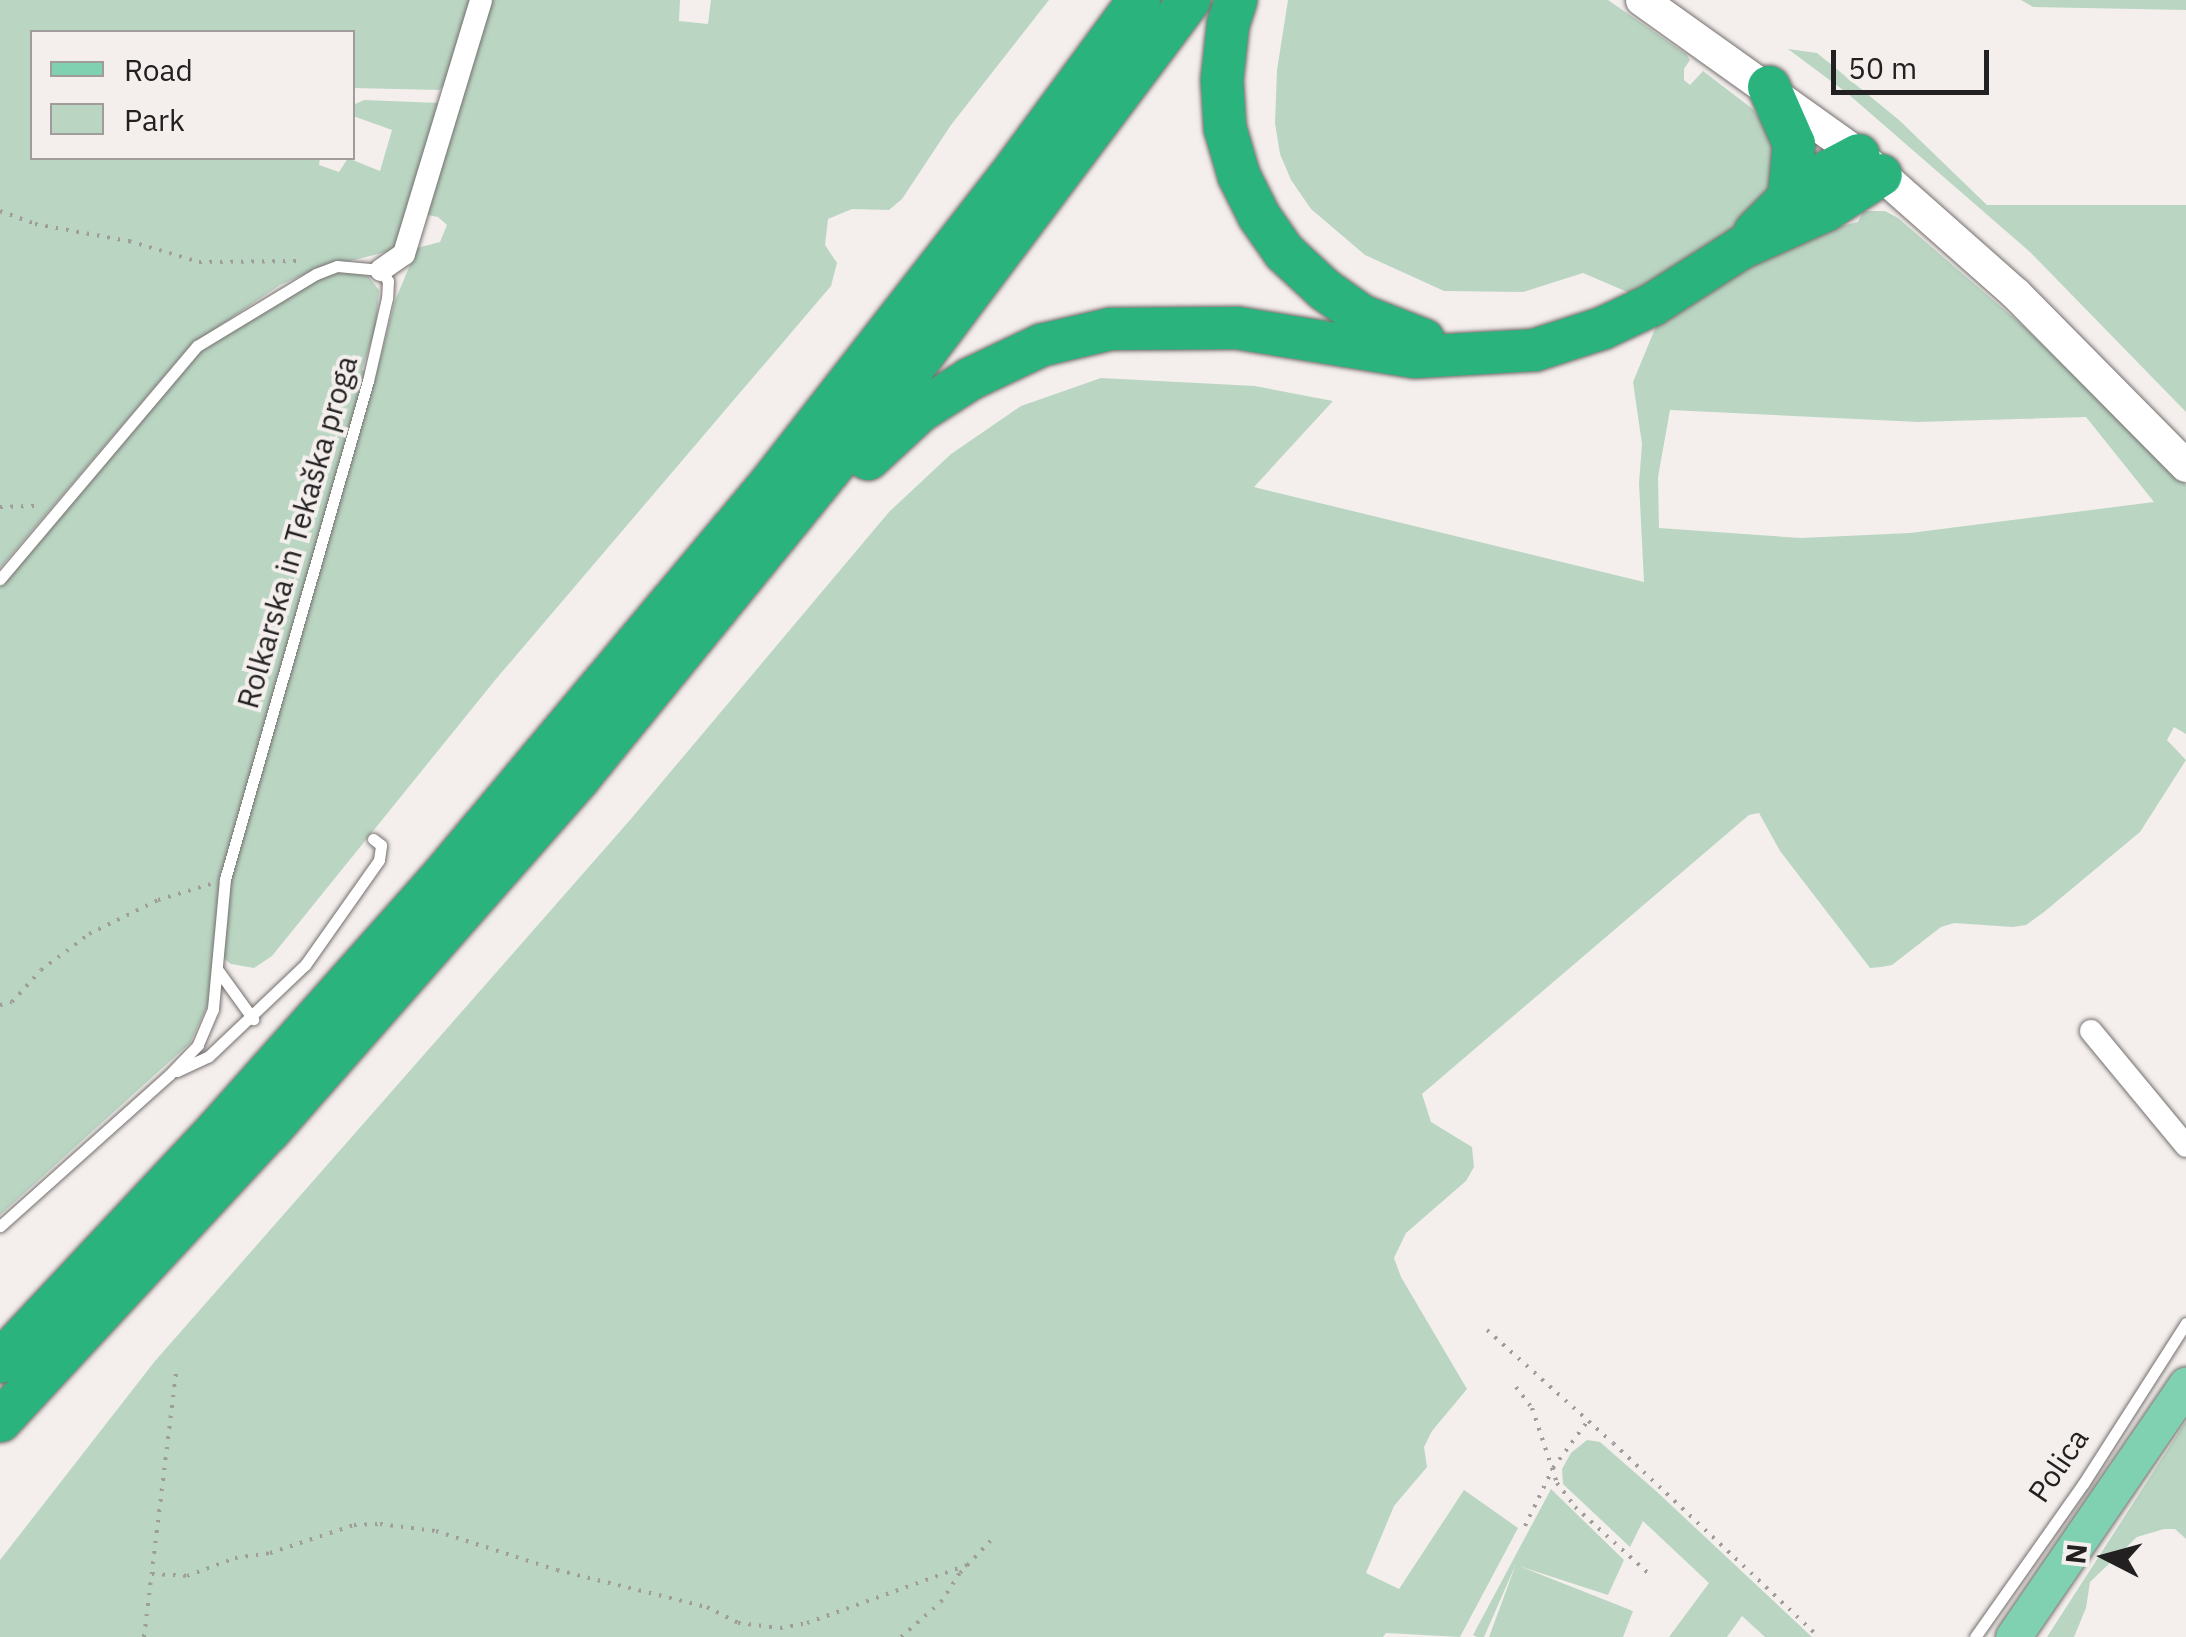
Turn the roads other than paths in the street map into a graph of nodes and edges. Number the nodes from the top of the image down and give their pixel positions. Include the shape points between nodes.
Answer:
1 (480, 0) edge
2 (1139, 0) edge
3 (1189, 0) edge
4 (1236, 0) edge
5 (1642, 0) edge
6 (1769, 87) junction
7 (1870, 165) junction
8 (1789, 197) junction
9 (1741, 248) junction
10 (381, 270) junction
11 (1478, 354) junction
12 (2186, 466) edge
13 (807, 502) junction
14 (0, 578) edge
15 (373, 838) dead end
16 (217, 969) junction
17 (252, 1019) junction
18 (2091, 1032) dead end
19 (169, 1075) junction
20 (2186, 1146) edge
21 (0, 1226) edge
22 (2186, 1323) edge
23 (0, 1362) edge
24 (2186, 1384) edge
25 (0, 1421) edge
26 (1975, 1637) edge
27 (2014, 1637) edge

1 - 10 street via 404,254
2 - 23 highway via 1007,180 719,545 440,878
3 - 13 highway
4 - 11 highway via 1222,80 1225,128 1239,176 1276,240 1325,290 1362,316
5 - 6 main road
6 - 7 main road
6 - 8 highway via 1794,144
7 - 8 highway via 1827,169
7 - 9 highway via 1826,210
7 - 12 main road via 2016,294
8 - 9 highway
9 - 11 highway via 1603,328 1535,350
10 - 14 lane via 337,266 316,274 197,346
10 - 16 lane, Rolkarska in Tekaška proga via 388,298 225,880
11 - 13 highway via 1415,358 1237,328 1111,328 1042,346 970,379 920,411 852,478
13 - 25 highway via 467,907
15 - 17 lane via 382,851 360,892 306,965
16 - 17 lane
16 - 19 lane, Rolkarska in Tekaška proga via 214,1009 198,1045
17 - 19 lane via 209,1056
18 - 20 street
19 - 21 lane, Rolkarska in Tekaška proga
22 - 26 lane, Polica
24 - 27 main road

